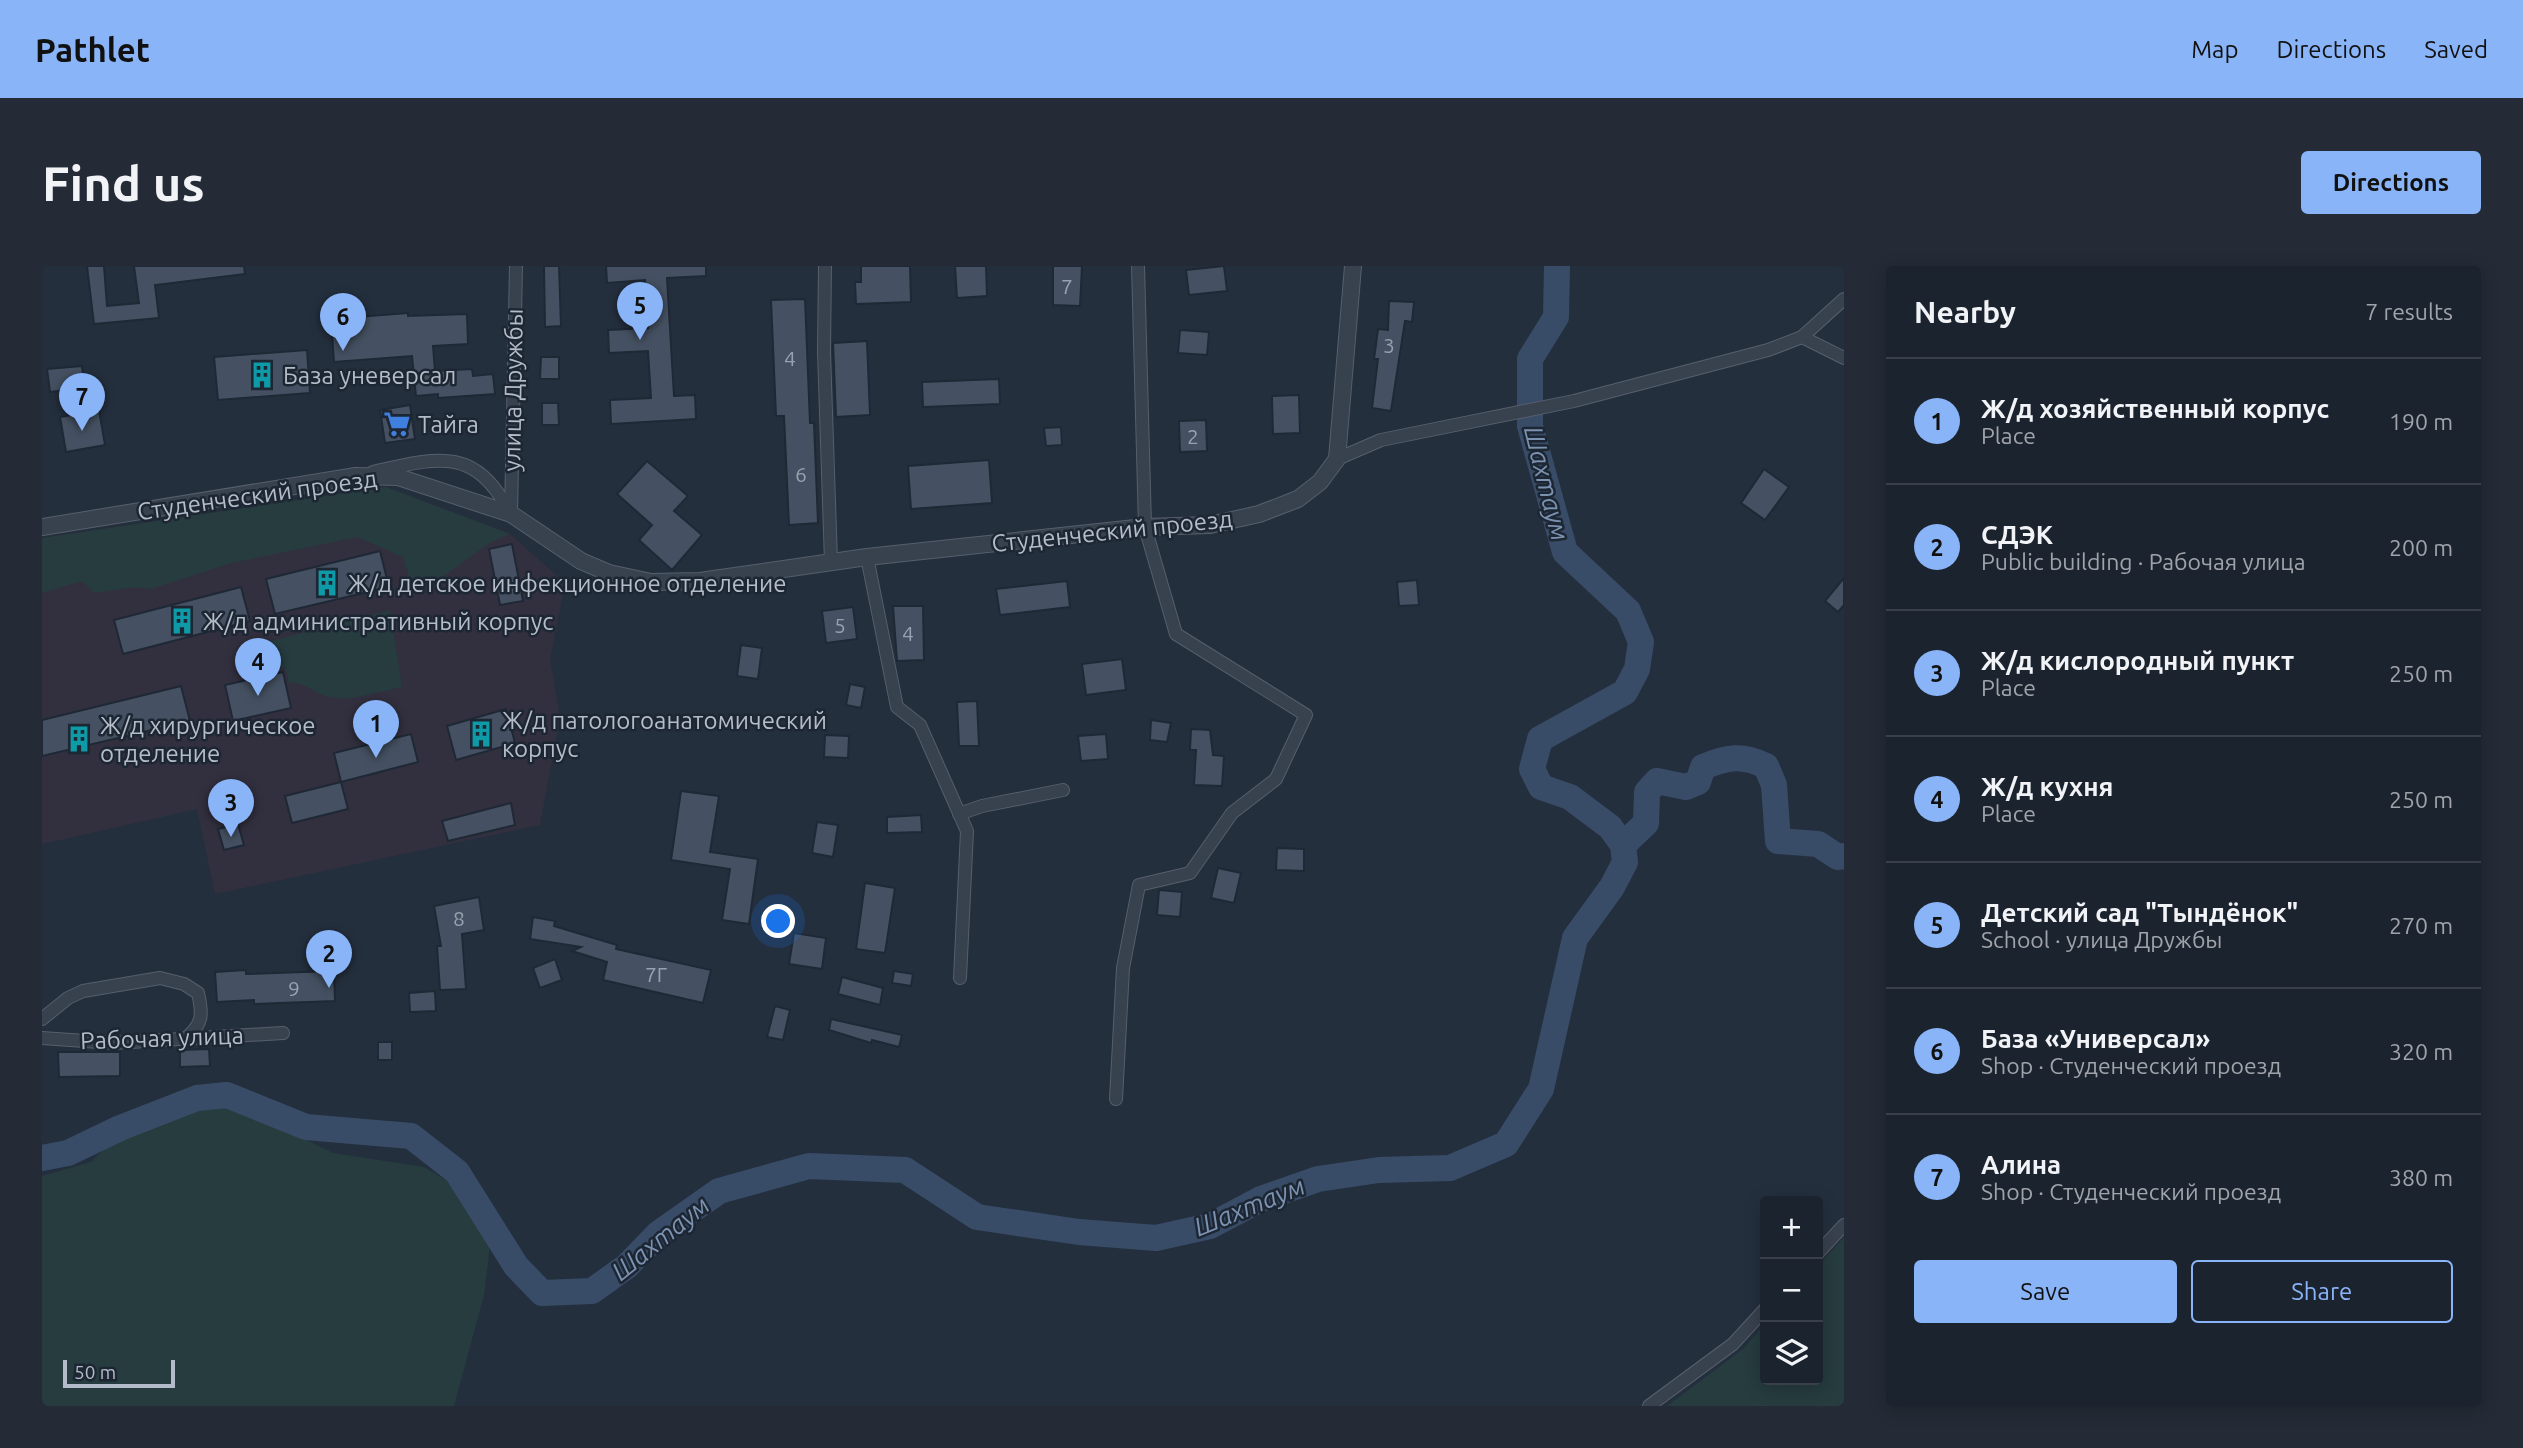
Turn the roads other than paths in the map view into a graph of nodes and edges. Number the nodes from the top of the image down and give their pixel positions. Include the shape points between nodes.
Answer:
1 (516, 266) edge
2 (825, 266) edge
3 (1138, 266) edge
4 (1353, 266) edge
5 (1844, 299) edge
6 (1802, 337) junction
7 (1844, 358) edge
8 (1337, 459) junction
9 (356, 476) junction
10 (511, 514) junction
11 (42, 527) edge
12 (1145, 527) junction
13 (867, 557) junction
14 (831, 562) junction
15 (1063, 790) dead end
16 (959, 814) junction
17 (960, 978) dead end
18 (42, 1020) edge
19 (283, 1033) dead end
20 (42, 1038) edge
21 (185, 1039) junction
22 (1116, 1099) dead end
23 (1844, 1224) edge
24 (1823, 1247) edge
25 (1760, 1315) edge
26 (1649, 1406) edge

1 - 10 street, улица Дружбы
2 - 14 street
3 - 12 street
4 - 8 street
5 - 6 street
6 - 7 street
6 - 8 street via 1574,401 1381,440
8 - 12 street, Студенческий проезд via 1320,482 1298,499 1259,514 1210,525
9 - 10 street, Студенческий проезд via 397,477
9 - 10 street via 412,463 457,460 484,475
9 - 11 street, Студенческий проезд
10 - 14 street, Студенческий проезд via 581,561 629,579 701,581
12 - 13 street, Студенческий проезд
12 - 22 street via 1176,634 1306,715 1276,779 1233,813 1190,873 1139,885 1123,968
13 - 14 street, Студенческий проезд
13 - 16 street via 897,707 920,725
15 - 16 street
16 - 17 street via 967,831
18 - 21 street via 83,991 160,978 198,993 203,1014 199,1026
19 - 21 street, Рабочая улица
20 - 21 street, Рабочая улица via 113,1043
23 - 24 street
25 - 26 street via 1733,1344

